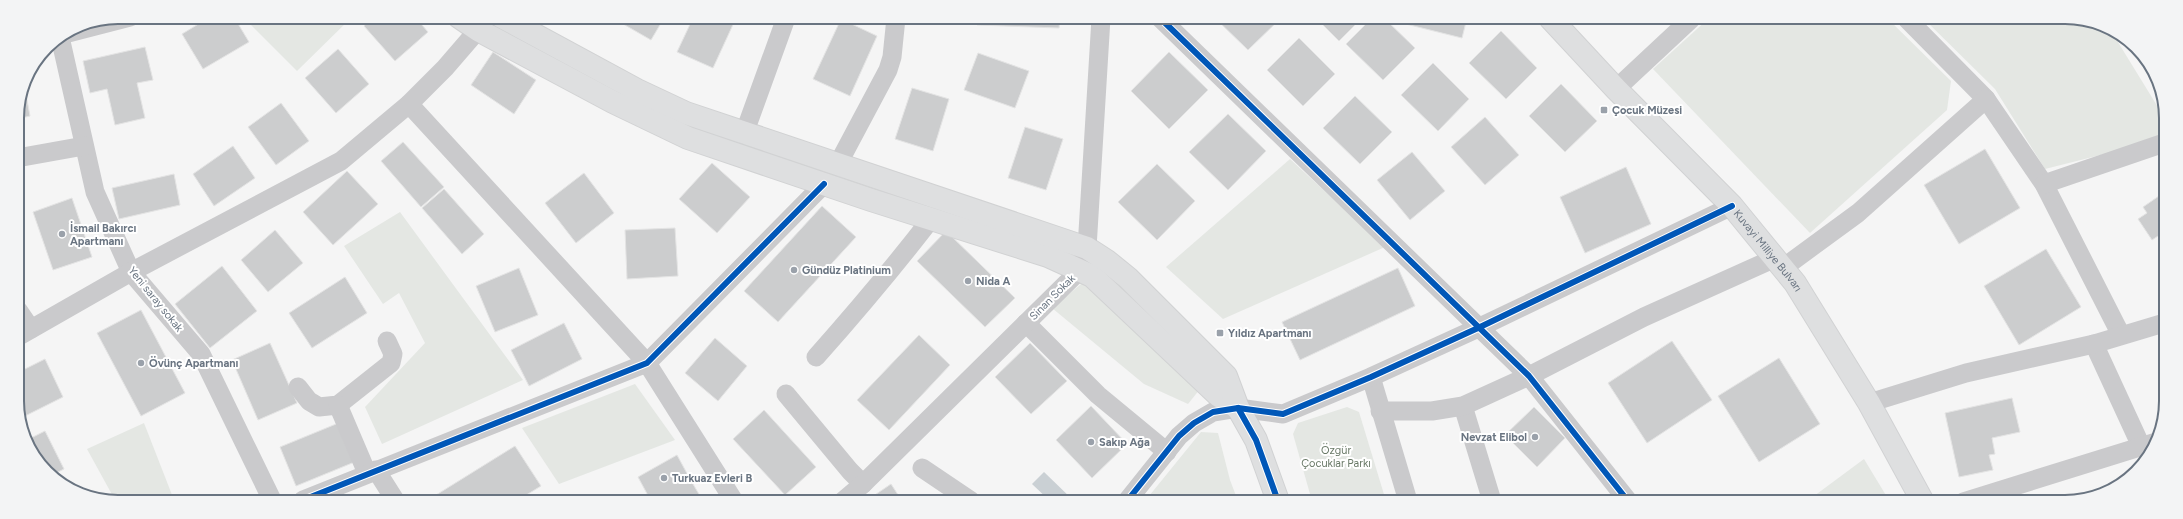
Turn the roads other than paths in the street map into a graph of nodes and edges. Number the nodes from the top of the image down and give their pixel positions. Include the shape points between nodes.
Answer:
1 (483, 24) edge
2 (515, 24) edge
3 (784, 24) edge
4 (895, 24) edge
5 (1101, 24) edge
6 (1166, 24) edge
7 (1556, 24) edge
8 (1685, 24) edge
9 (1912, 24) edge
10 (61, 43) edge
11 (1616, 89) junction
12 (1986, 99) junction
13 (409, 104) junction
14 (744, 134) junction
15 (2159, 145) edge
16 (84, 146) junction
17 (24, 157) edge
18 (838, 164) junction
19 (824, 184) junction
20 (2044, 184) junction
21 (1732, 206) junction
22 (931, 219) junction
23 (1087, 248) junction
24 (1779, 263) junction
25 (1081, 269) junction
26 (131, 272) junction
27 (1026, 323) junction
28 (2159, 324) edge
29 (1478, 328) junction
30 (24, 333) edge
31 (2121, 335) junction
32 (387, 341) dead end
33 (2094, 344) junction
34 (816, 357) dead end
35 (647, 363) junction
36 (1529, 376) junction
37 (1371, 377) junction
38 (298, 387) dead end
39 (786, 394) dead end
40 (1869, 403) junction
41 (338, 405) junction
42 (1463, 406) junction
43 (1238, 408) junction
44 (1380, 411) junction
45 (2148, 443) edge
46 (2148, 444) edge
47 (1167, 452) junction
48 (922, 468) dead end
49 (371, 471) junction
50 (863, 484) junction
51 (270, 495) edge
52 (315, 495) edge
53 (391, 495) edge
54 (730, 495) edge
55 (850, 495) edge
56 (962, 495) edge
57 (1132, 495) edge
58 (1276, 495) edge
59 (1406, 495) edge
60 (1490, 495) edge
61 (1623, 495) edge
62 (1920, 495) edge
63 (1985, 495) edge

1 - 13 street
1 - 19 main road via 612,102 688,138
2 - 14 main road via 637,90 686,113
3 - 14 street
4 - 18 street via 888,70
5 - 23 street, Sinan Sokak
6 - 29 street
7 - 11 main road, Kuvayi Milliye Bulvarı
8 - 11 street
9 - 12 street
10 - 16 street, Yeni saray sokak
11 - 21 main road, Kuvayi Milliye Bulvarı
12 - 20 street
12 - 24 street via 1858,213
13 - 26 street via 341,161
13 - 35 street
14 - 18 main road
15 - 20 street
16 - 17 street
16 - 26 street, Yeni saray sokak via 95,192
18 - 23 main road
19 - 22 main road
19 - 35 street
20 - 31 street
21 - 24 main road, Kuvayi Milliye Bulvarı
21 - 29 street
22 - 25 main road
22 - 34 street via 881,284
23 - 25 street, Sinan Sokak
23 - 43 main road via 1107,260 1128,278 1226,376
24 - 36 street via 1644,317
24 - 40 main road, Kuvayi Milliye Bulvarı via 1795,283
25 - 27 street, Sinan Sokak
25 - 43 main road via 1112,294 1219,396
26 - 30 street
26 - 51 street, Yeni saray sokak via 201,354
27 - 47 street via 1098,395
27 - 50 street, Sinan Sokak
28 - 31 street
29 - 36 street
29 - 37 street
31 - 33 street
32 - 41 street via 393,354 391,363
33 - 40 street via 1966,373
33 - 45 street
35 - 49 street
35 - 54 street
36 - 42 street
36 - 61 street
37 - 43 street via 1283,414
37 - 44 street
38 - 41 street via 309,401 319,407
39 - 50 street
40 - 62 main road, Kuvayi Milliye Bulvarı
41 - 49 street
42 - 44 street via 1432,411
42 - 60 street
43 - 47 street via 1213,412 1194,423 1179,436
43 - 58 main road via 1256,440
44 - 59 street
46 - 63 street
47 - 57 street
48 - 56 street
49 - 52 street
49 - 53 street
50 - 55 street, Sinan Sokak

